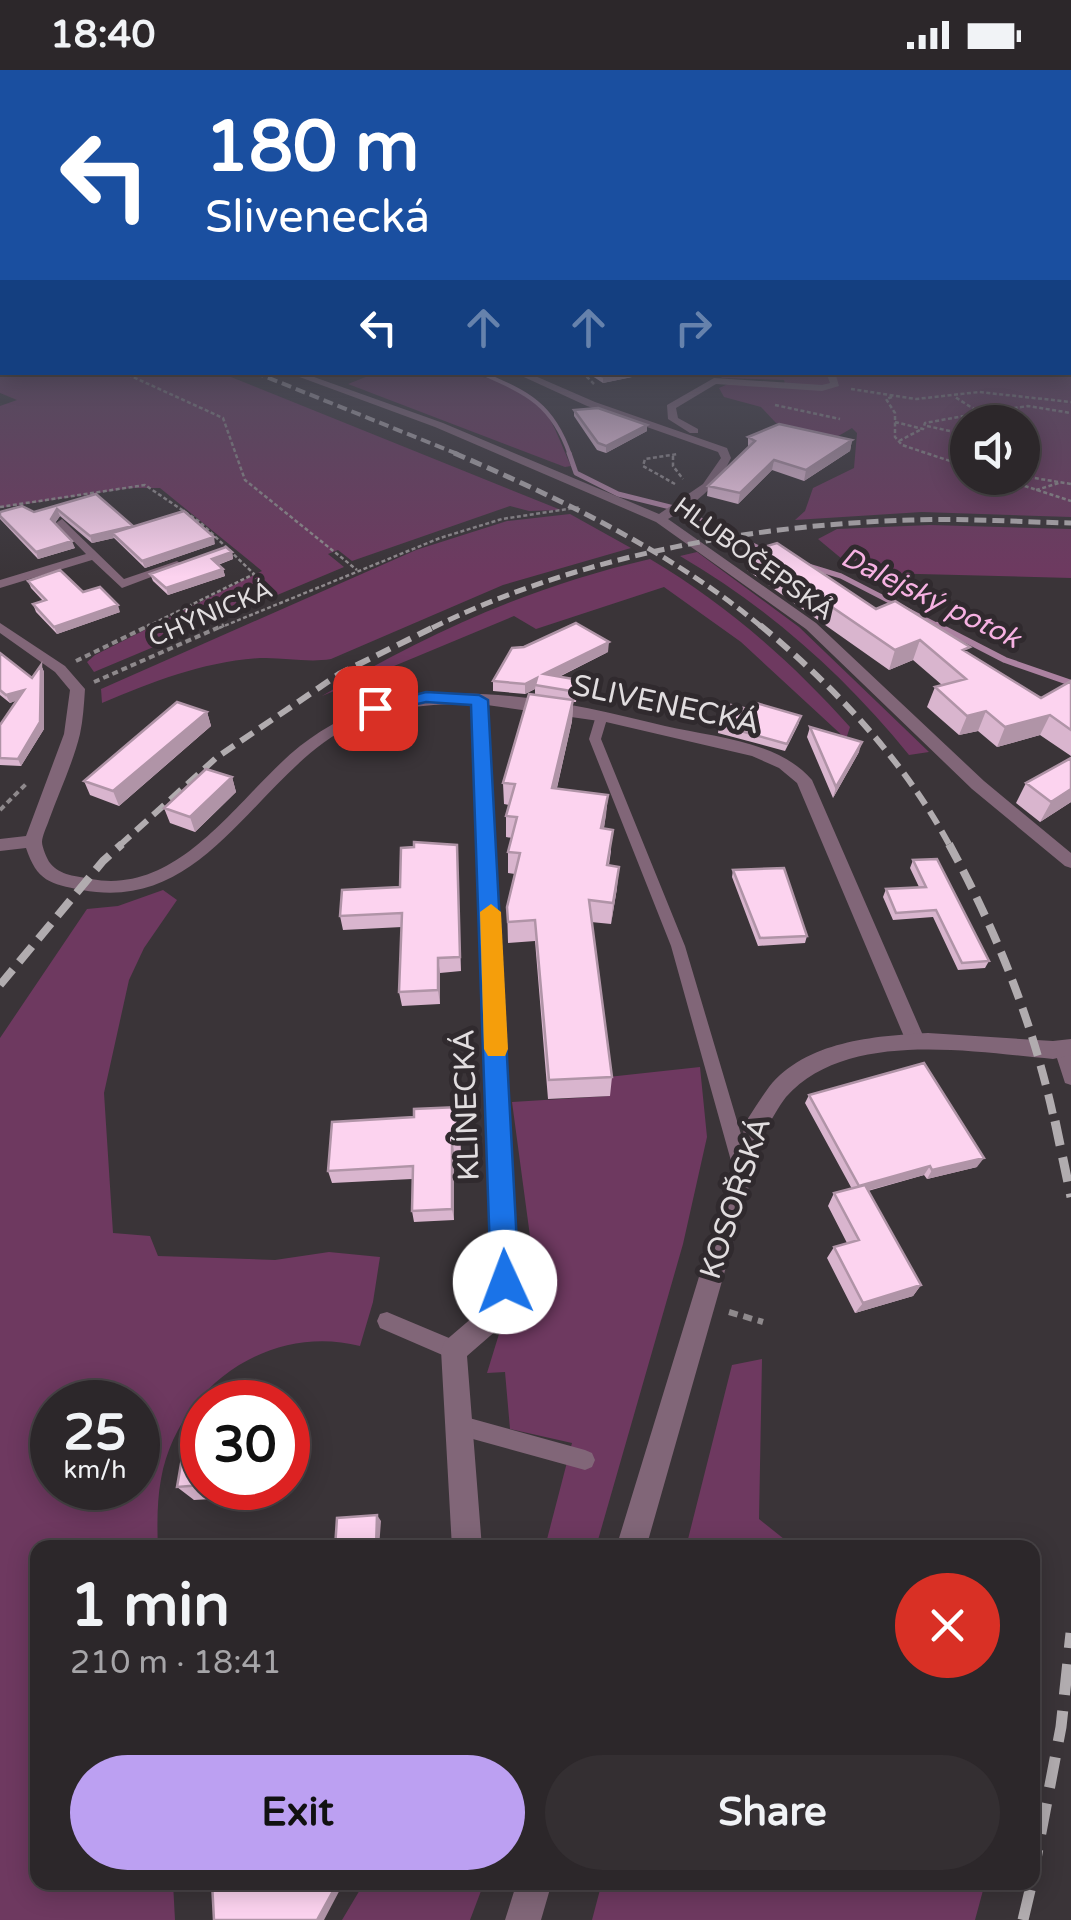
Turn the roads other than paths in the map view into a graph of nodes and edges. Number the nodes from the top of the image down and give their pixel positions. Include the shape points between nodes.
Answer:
1 (379, 404) edge
2 (600, 404) edge
3 (675, 404) edge
4 (670, 415) junction
5 (640, 420) junction
6 (711, 444) junction
7 (666, 515) junction
8 (62, 522) edge
9 (94, 555) junction
10 (192, 560) edge
11 (0, 584) edge
12 (0, 628) edge
13 (479, 700) junction
14 (601, 719) junction
15 (32, 841) junction
16 (0, 844) edge
17 (1071, 862) edge
18 (915, 1040) junction
19 (1066, 1048) edge
20 (1071, 1078) edge
21 (742, 1168) junction
22 (387, 1321) dead end
23 (454, 1350) junction
24 (462, 1426) junction
25 (585, 1460) dead end
26 (467, 1540) edge
27 (633, 1540) edge
28 (532, 1890) edge
29 (522, 1920) edge

1 - 7 street, HLUBOČEPSKÁ via 609,500
2 - 5 street
3 - 4 street
4 - 5 street
4 - 6 street
5 - 6 street
6 - 7 street via 723,450 722,467
7 - 17 street, HLUBOČEPSKÁ via 810,626 978,785
8 - 9 street
9 - 10 street via 122,584
9 - 11 street
12 - 15 street via 78,689 72,734
13 - 14 street, SLIVENECKÁ
13 - 15 street, SLIVENECKÁ via 399,701 348,720 196,858 142,884 105,888 58,879 41,865
13 - 23 street, KLÍNECKÁ via 505,1282 488,1320
14 - 18 street, SLIVENECKÁ via 757,752 804,780
14 - 21 lane via 595,739 678,946
15 - 16 street
18 - 19 street, KOSOŘSKÁ
18 - 21 street, KOSOŘSKÁ via 816,1061 784,1084 764,1106
19 - 20 lane
21 - 27 street, KOSOŘSKÁ
22 - 23 lane
23 - 24 street
24 - 25 lane
24 - 26 street
28 - 29 street

